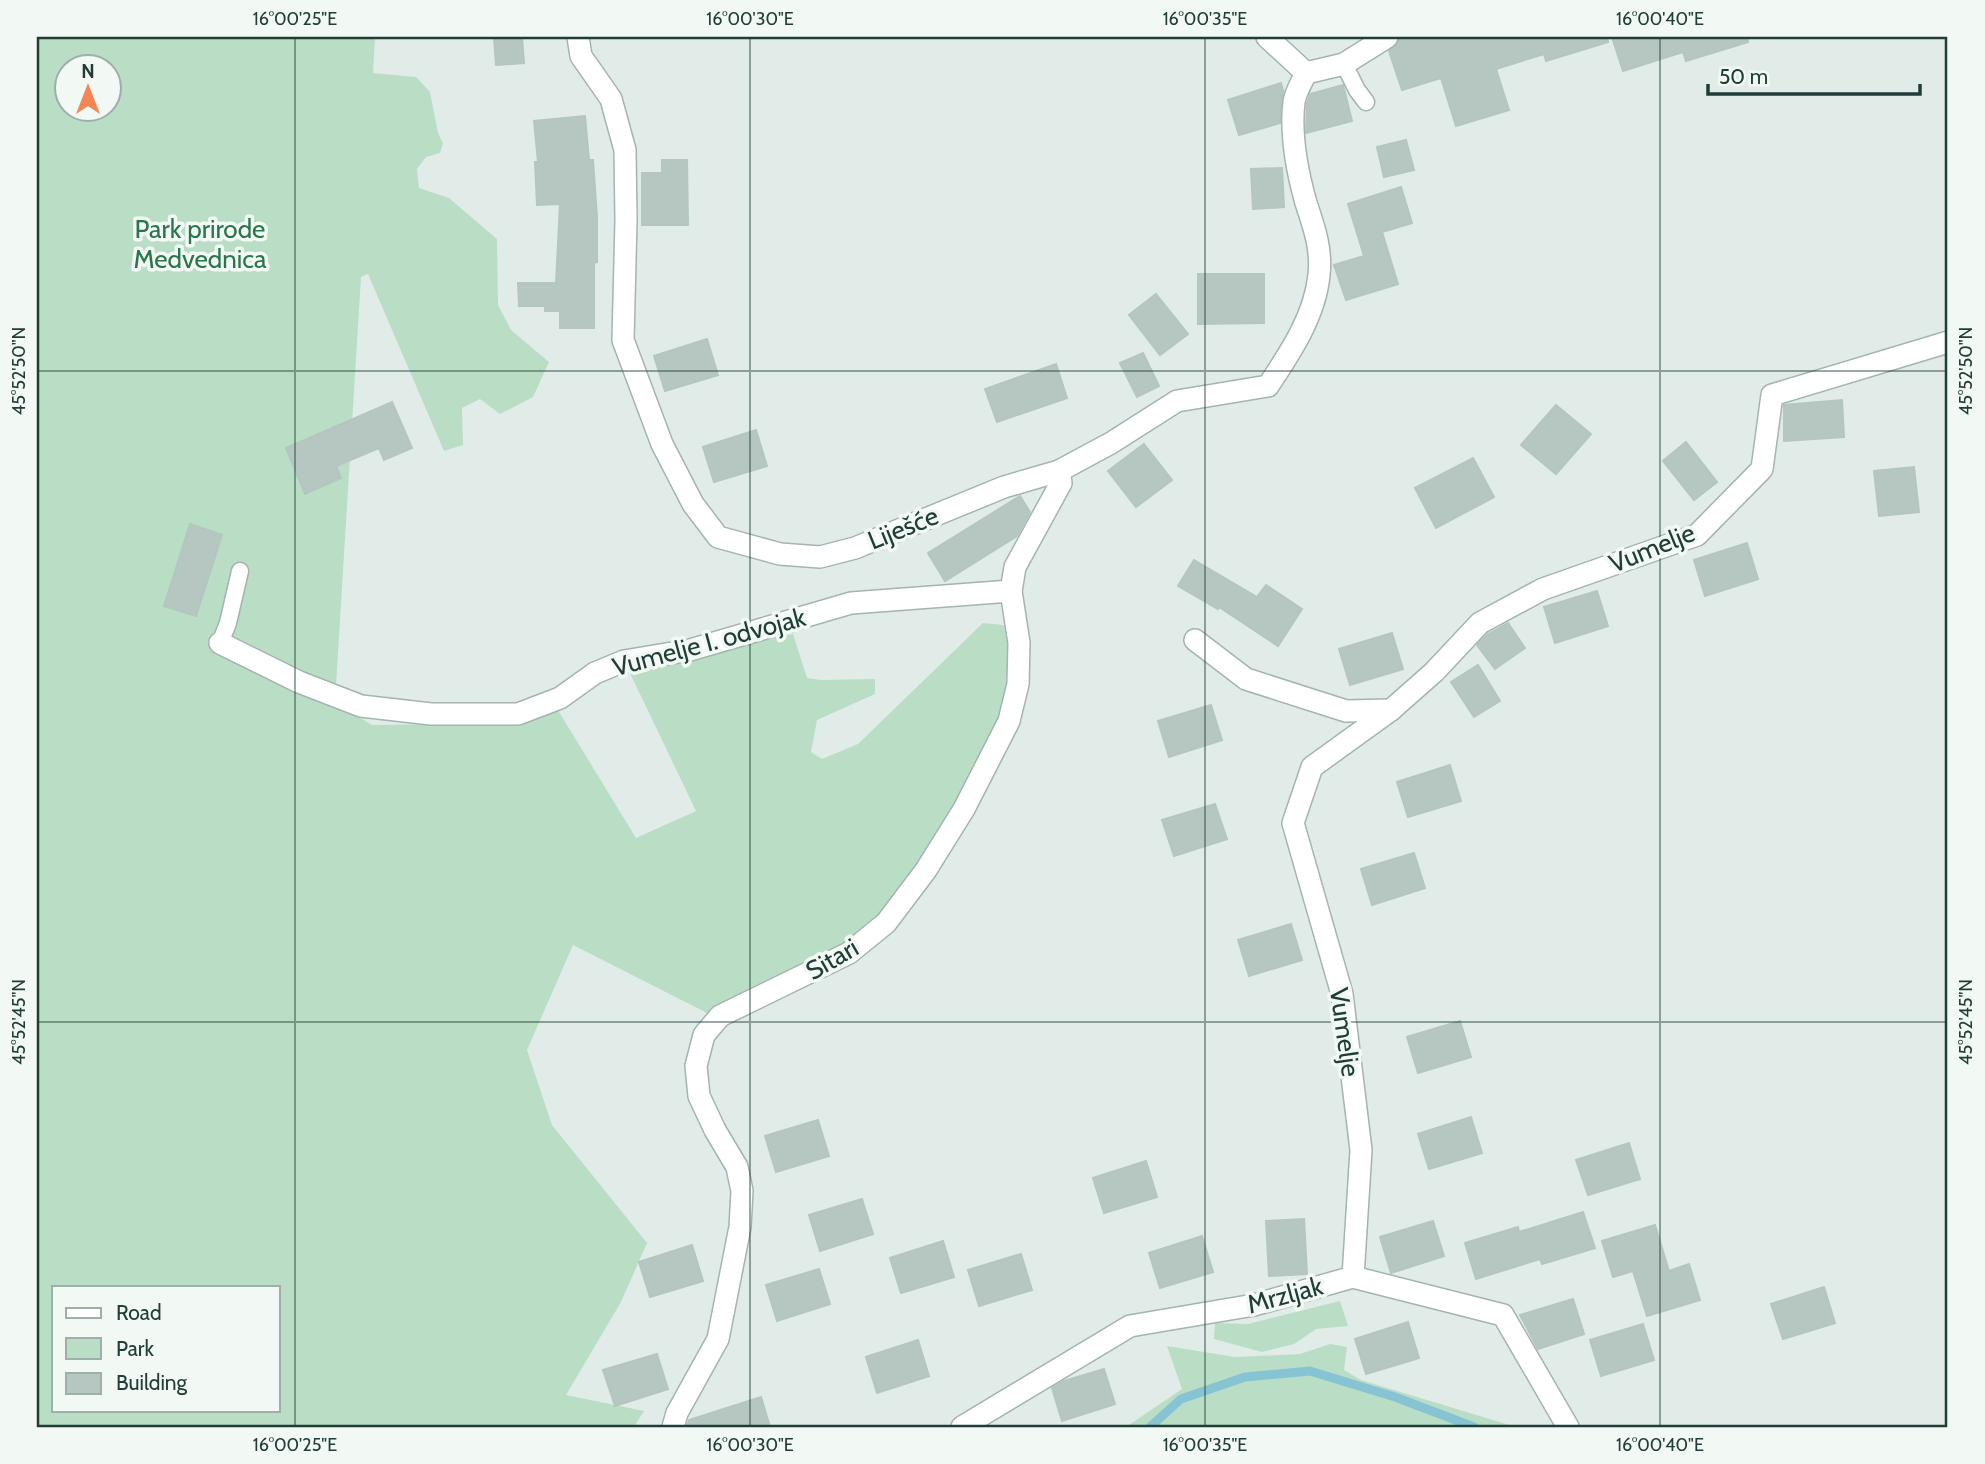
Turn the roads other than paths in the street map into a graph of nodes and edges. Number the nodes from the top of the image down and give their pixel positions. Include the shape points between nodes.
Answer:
1 (579, 37) edge
2 (1267, 37) edge
3 (1387, 37) edge
4 (1344, 64) junction
5 (1306, 73) junction
6 (1366, 102) dead end
7 (1948, 342) edge
8 (1059, 471) junction
9 (240, 571) dead end
10 (1011, 591) junction
11 (1195, 640) dead end
12 (220, 643) joint
13 (1391, 710) junction
14 (1353, 1277) junction
15 (673, 1427) edge
16 (962, 1427) edge
17 (1568, 1427) edge

1 - 8 street, Liješće via 581,56 611,99 625,150 623,340 663,444 693,504 719,537 780,554 820,556 855,548 1004,487
2 - 5 street
3 - 4 street
4 - 5 street
4 - 6 lane
5 - 8 street, Liješće via 1294,100 1293,134 1301,185 1319,246 1319,276 1310,314 1288,356 1268,386 1177,401
7 - 13 street, Vumelje via 1772,395 1762,469 1697,536 1543,589 1479,623
8 - 10 street, Sitari via 1062,483 1015,567
9 - 12 lane
10 - 12 street, Vumelje I. odvojak via 852,603 690,650 624,661 595,673 560,698 518,714 430,714 361,706
10 - 15 street, Sitari via 1019,643 1018,684 1009,721 964,809 926,870 886,923 849,953 720,1016 704,1035 696,1066 698,1096 737,1167 742,1191 740,1227 718,1339
11 - 13 street via 1246,680 1346,711
13 - 14 street, Vumelje via 1312,767 1293,822 1342,994 1361,1150
14 - 16 street, Mrzljak via 1254,1305 1130,1326
14 - 17 street, Mrzljak via 1503,1315

